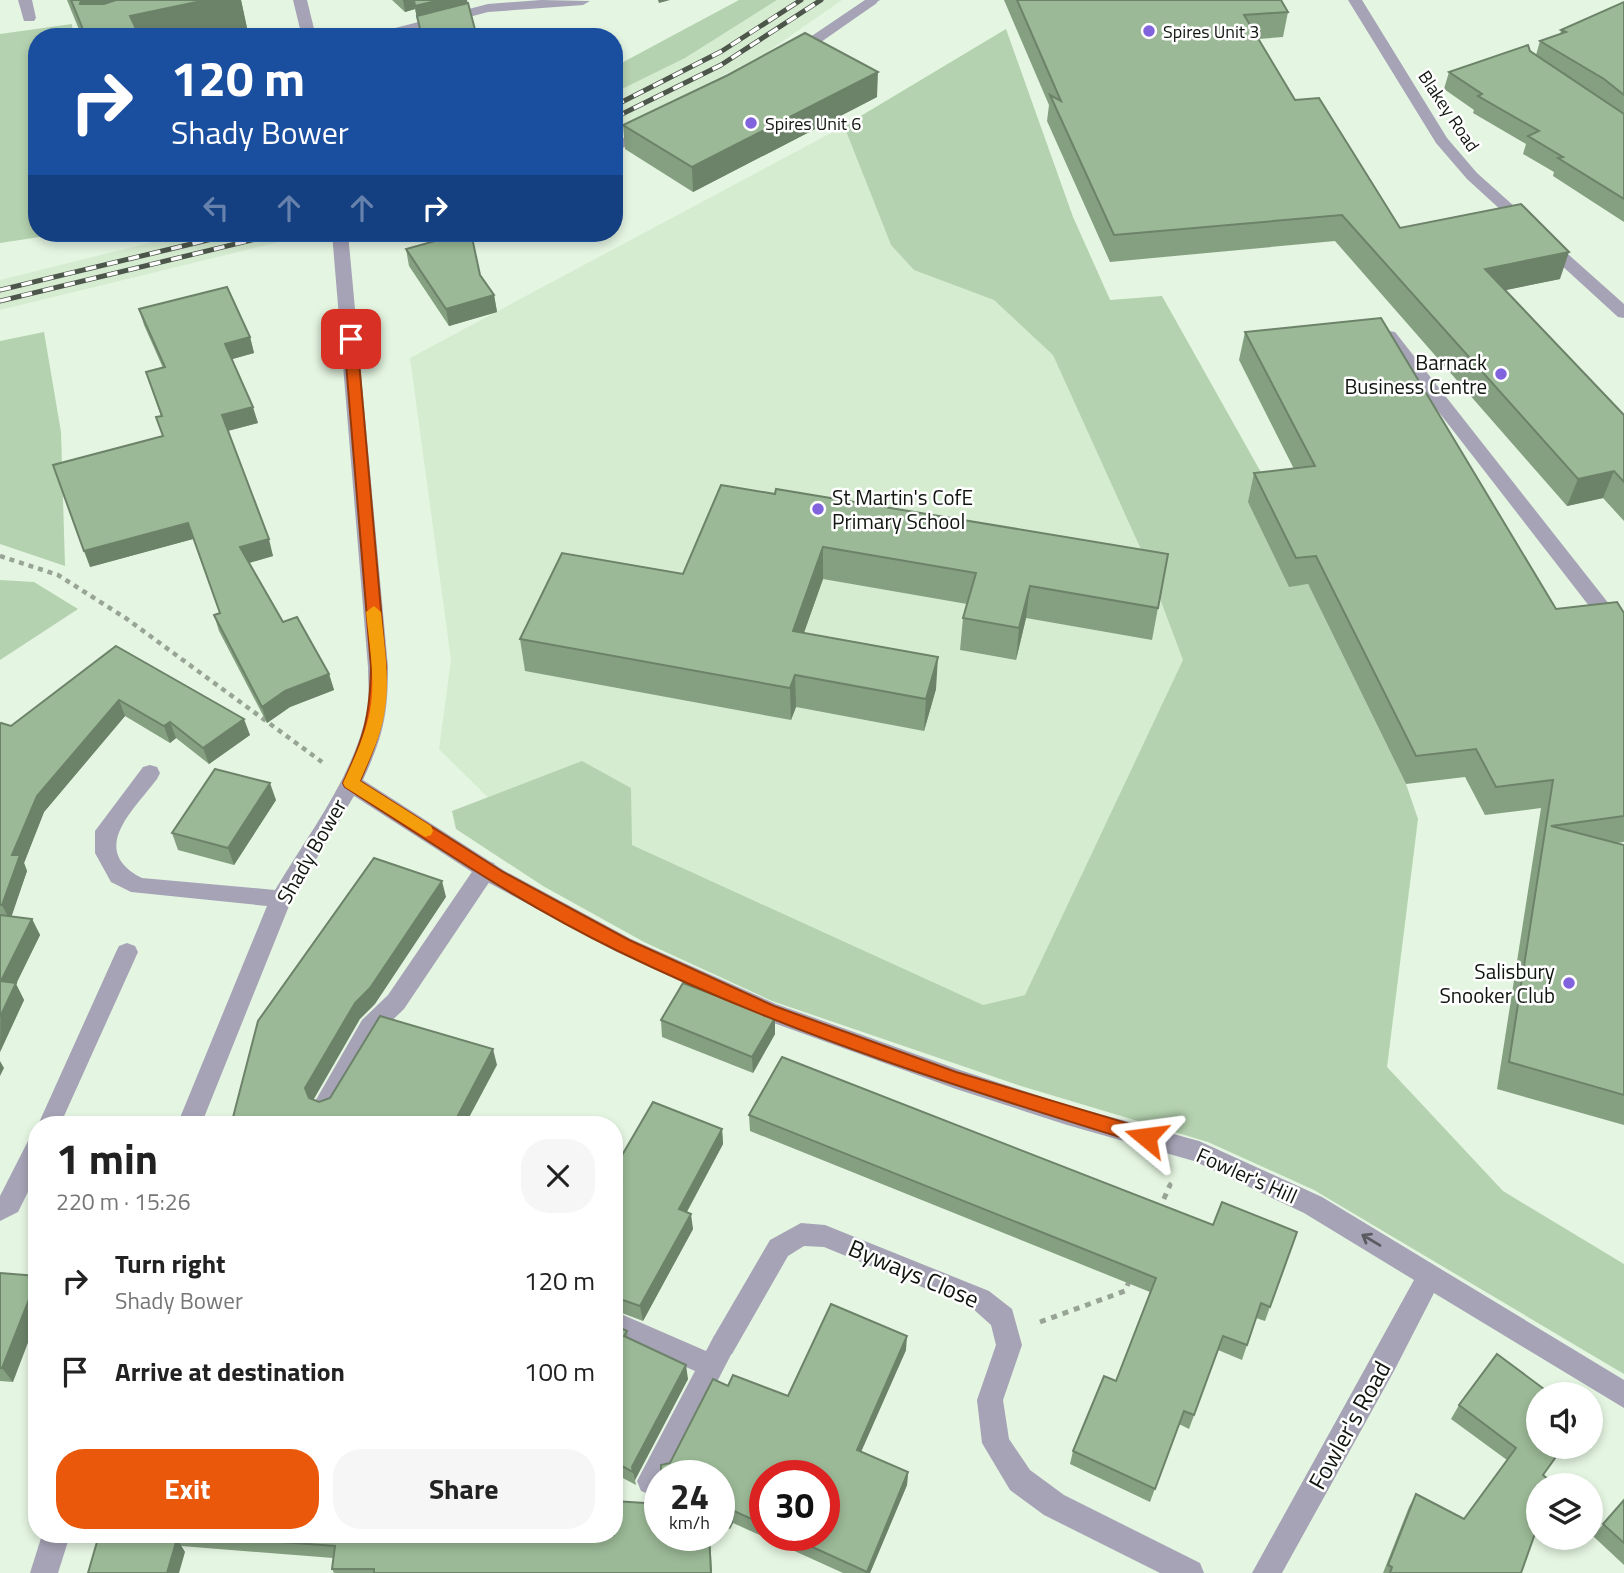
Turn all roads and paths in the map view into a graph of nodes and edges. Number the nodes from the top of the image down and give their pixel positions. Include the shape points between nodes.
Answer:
1 (25, 0) edge
2 (300, 0) edge
3 (1355, 0) edge
4 (583, 1) edge
5 (871, 1) edge
6 (29, 18) dead end
7 (307, 28) edge
8 (411, 28) edge
9 (775, 65) edge
10 (663, 124) edge
11 (623, 144) edge
12 (341, 242) edge
13 (1624, 313) edge
14 (1389, 336) edge
15 (0, 556) edge
16 (1624, 637) edge
17 (150, 773) dead end
18 (351, 783) junction
19 (486, 869) junction
20 (281, 899) junction
21 (127, 952) dead end
22 (325, 1105) edge
23 (52, 1116) edge
24 (193, 1116) edge
25 (28, 1167) edge
26 (1157, 1180) dead end
27 (0, 1210) edge
28 (1155, 1220) edge
29 (1135, 1268) edge
30 (1430, 1275) junction
31 (623, 1326) edge
32 (1006, 1334) junction
33 (718, 1356) junction
34 (1624, 1395) edge
35 (662, 1460) edge
36 (53, 1543) edge
37 (44, 1573) edge
38 (1190, 1573) edge
39 (1266, 1573) edge

1 - 6 street
2 - 7 street
3 - 13 street, Blakey Road via 1441,140 1472,176
4 - 8 street via 488,8
5 - 9 street
10 - 11 street
12 - 18 street, Shady Bower via 379,667 378,708
14 - 16 street
15 - 18 path via 58,575 127,619
17 - 20 street via 106,831 106,853 119,876 139,886
18 - 19 street, Fowler's Hill
18 - 20 street, Shady Bower
19 - 22 street via 396,1002 370,1027
30 -> 19 street, Fowler's Hill via 1313,1205 1199,1152 956,1079 768,1012 623,945
20 - 24 street, Shady Bower
21 - 23 street
25 - 27 street via 9,1204
26 - 28 path via 1170,1185
29 - 32 path via 1125,1291
30 - 34 street, Fowler's Hill
30 - 39 street, Fowler's Road
31 - 33 street
32 - 33 street, Byways Close via 1003,1318 980,1299 825,1236 801,1234 779,1248
32 - 38 street via 1009,1345 990,1400 996,1443 1020,1480 1054,1505
33 - 35 street, Byways Close
36 - 37 street

